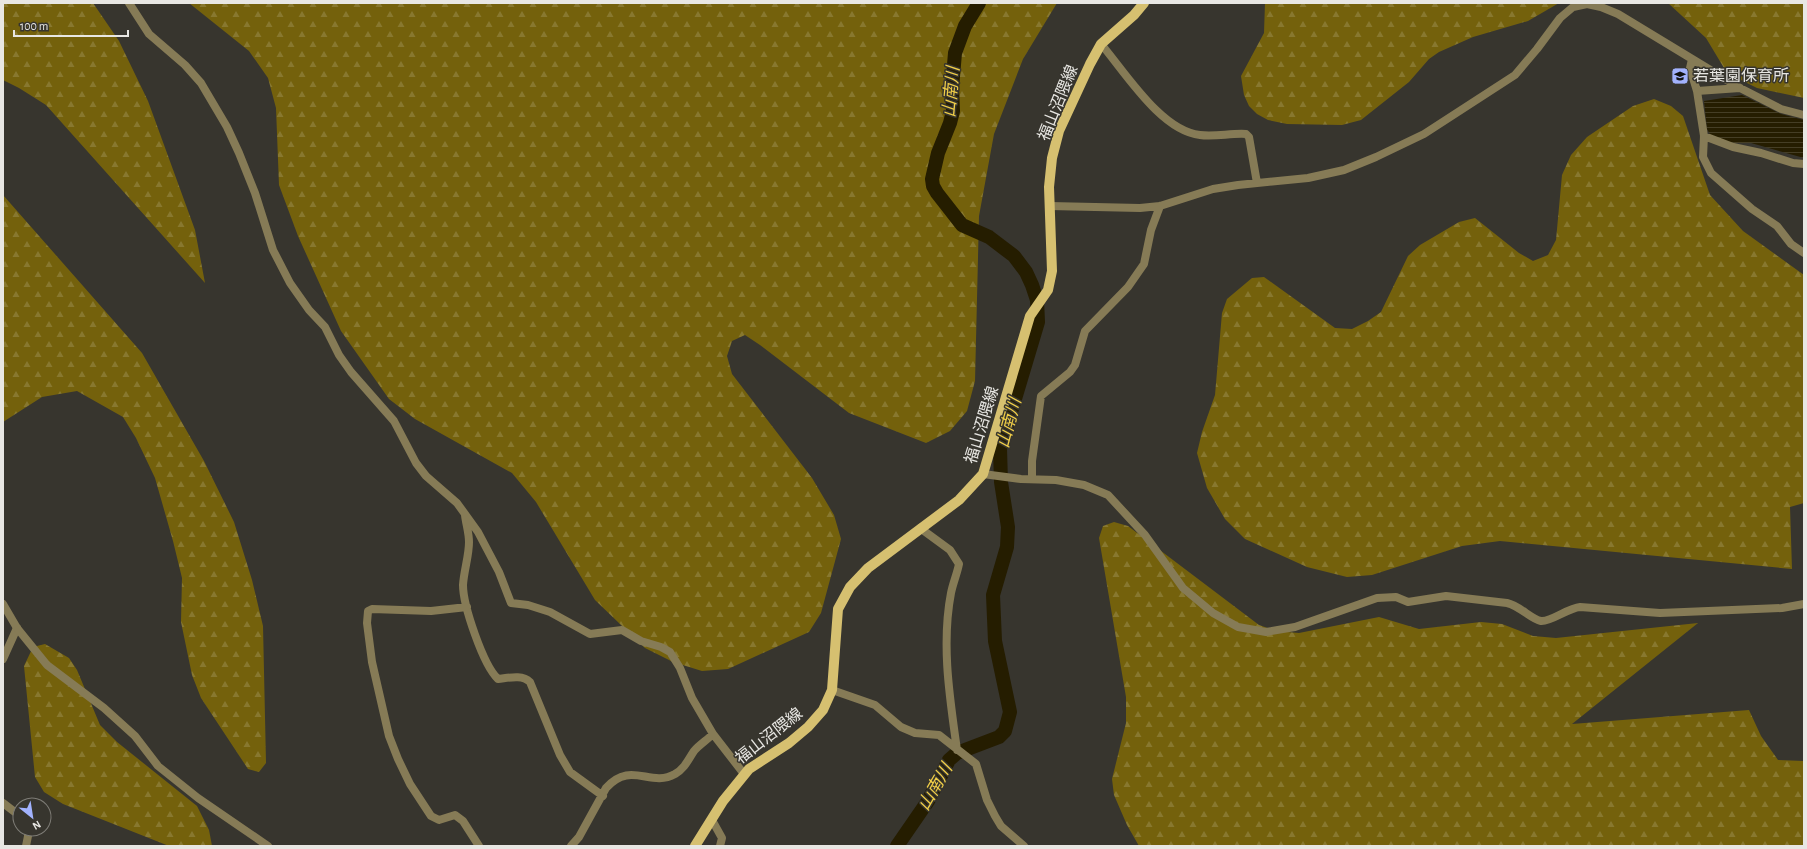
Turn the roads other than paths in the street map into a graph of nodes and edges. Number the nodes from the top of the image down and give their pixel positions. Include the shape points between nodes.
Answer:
1 (129, 3) edge
2 (1144, 3) edge
3 (1101, 44) junction
4 (1692, 59) junction
5 (1740, 88) junction
6 (1697, 91) junction
7 (1804, 115) edge
8 (1704, 136) junction
9 (1804, 164) edge
10 (1257, 183) junction
11 (1050, 206) junction
12 (1160, 206) junction
13 (1804, 253) edge
14 (982, 474) junction
15 (1032, 479) junction
16 (465, 513) junction
17 (920, 528) junction
18 (3, 604) edge
19 (1804, 604) edge
20 (466, 607) junction
21 (17, 628) junction
22 (3, 658) edge
23 (832, 690) junction
24 (712, 734) junction
25 (957, 750) junction
26 (744, 774) junction
27 (603, 796) junction
28 (3, 803) edge
29 (12, 810) edge
30 (712, 820) junction
31 (268, 846) edge
32 (479, 846) edge
33 (571, 846) edge
34 (695, 846) edge
35 (720, 846) edge
36 (1024, 846) edge

1 - 16 street via 149,34 185,65 201,83 227,127 255,193 273,250 298,294 325,327 351,372 394,421 416,463
2 - 3 main road, 福山沼隈線
3 - 10 street via 1137,89 1168,121 1200,136 1246,134 1249,138
3 - 11 main road, 福山沼隈線 via 1059,130 1052,158
4 - 5 street
4 - 6 street via 1690,68
4 - 10 street via 1602,7 1587,4 1573,7 1560,18 1515,75 1424,134 1344,170 1308,178
5 - 6 street
5 - 7 street via 1781,109
6 - 8 street
8 - 9 street via 1732,147
8 - 13 street via 1703,157 1711,173 1752,209 1777,226 1791,244
10 - 12 street via 1214,189
11 - 12 street
11 - 14 main road, 福山沼隈線 via 1052,271 1048,290 1034,308 1028,322
12 - 15 street via 1151,230 1144,264 1128,287 1085,332 1075,365 1070,372 1041,396
14 - 15 street
14 - 17 main road, 福山沼隈線 via 959,500
15 - 19 street via 1084,485 1108,495 1145,535 1183,588 1213,613 1238,627 1266,632 1296,627 1377,598 1396,597 1408,602 1446,596 1507,603 1541,621 1580,607 1660,613 1782,608
16 - 20 street via 469,541 463,586
16 - 24 street via 499,572 511,603 550,612 590,634 622,630 670,652
17 - 23 main road, 福山沼隈線 via 868,568 850,587 838,610
17 - 25 street via 950,550 960,564 951,593 947,651 949,694
18 - 21 street
20 - 27 street via 477,640 495,676 498,679 526,678 530,682 570,772
20 - 32 street via 431,611 372,609 368,612 367,623 372,662 389,736 410,784 431,816 439,820 455,815 463,821
21 - 22 street
21 - 31 street via 47,665 104,708 135,736 158,766 198,798
23 - 25 street via 875,705 901,727 915,733 939,735
23 - 26 main road, 福山沼隈線 via 823,710 808,727
24 - 26 street
24 - 27 street via 674,775 648,778 624,775 611,783
25 - 36 street via 976,764 987,800 1001,826
26 - 30 main road, 福山沼隈線
27 - 33 street
28 - 29 street
30 - 34 main road, 福山沼隈線
30 - 35 street via 722,838

